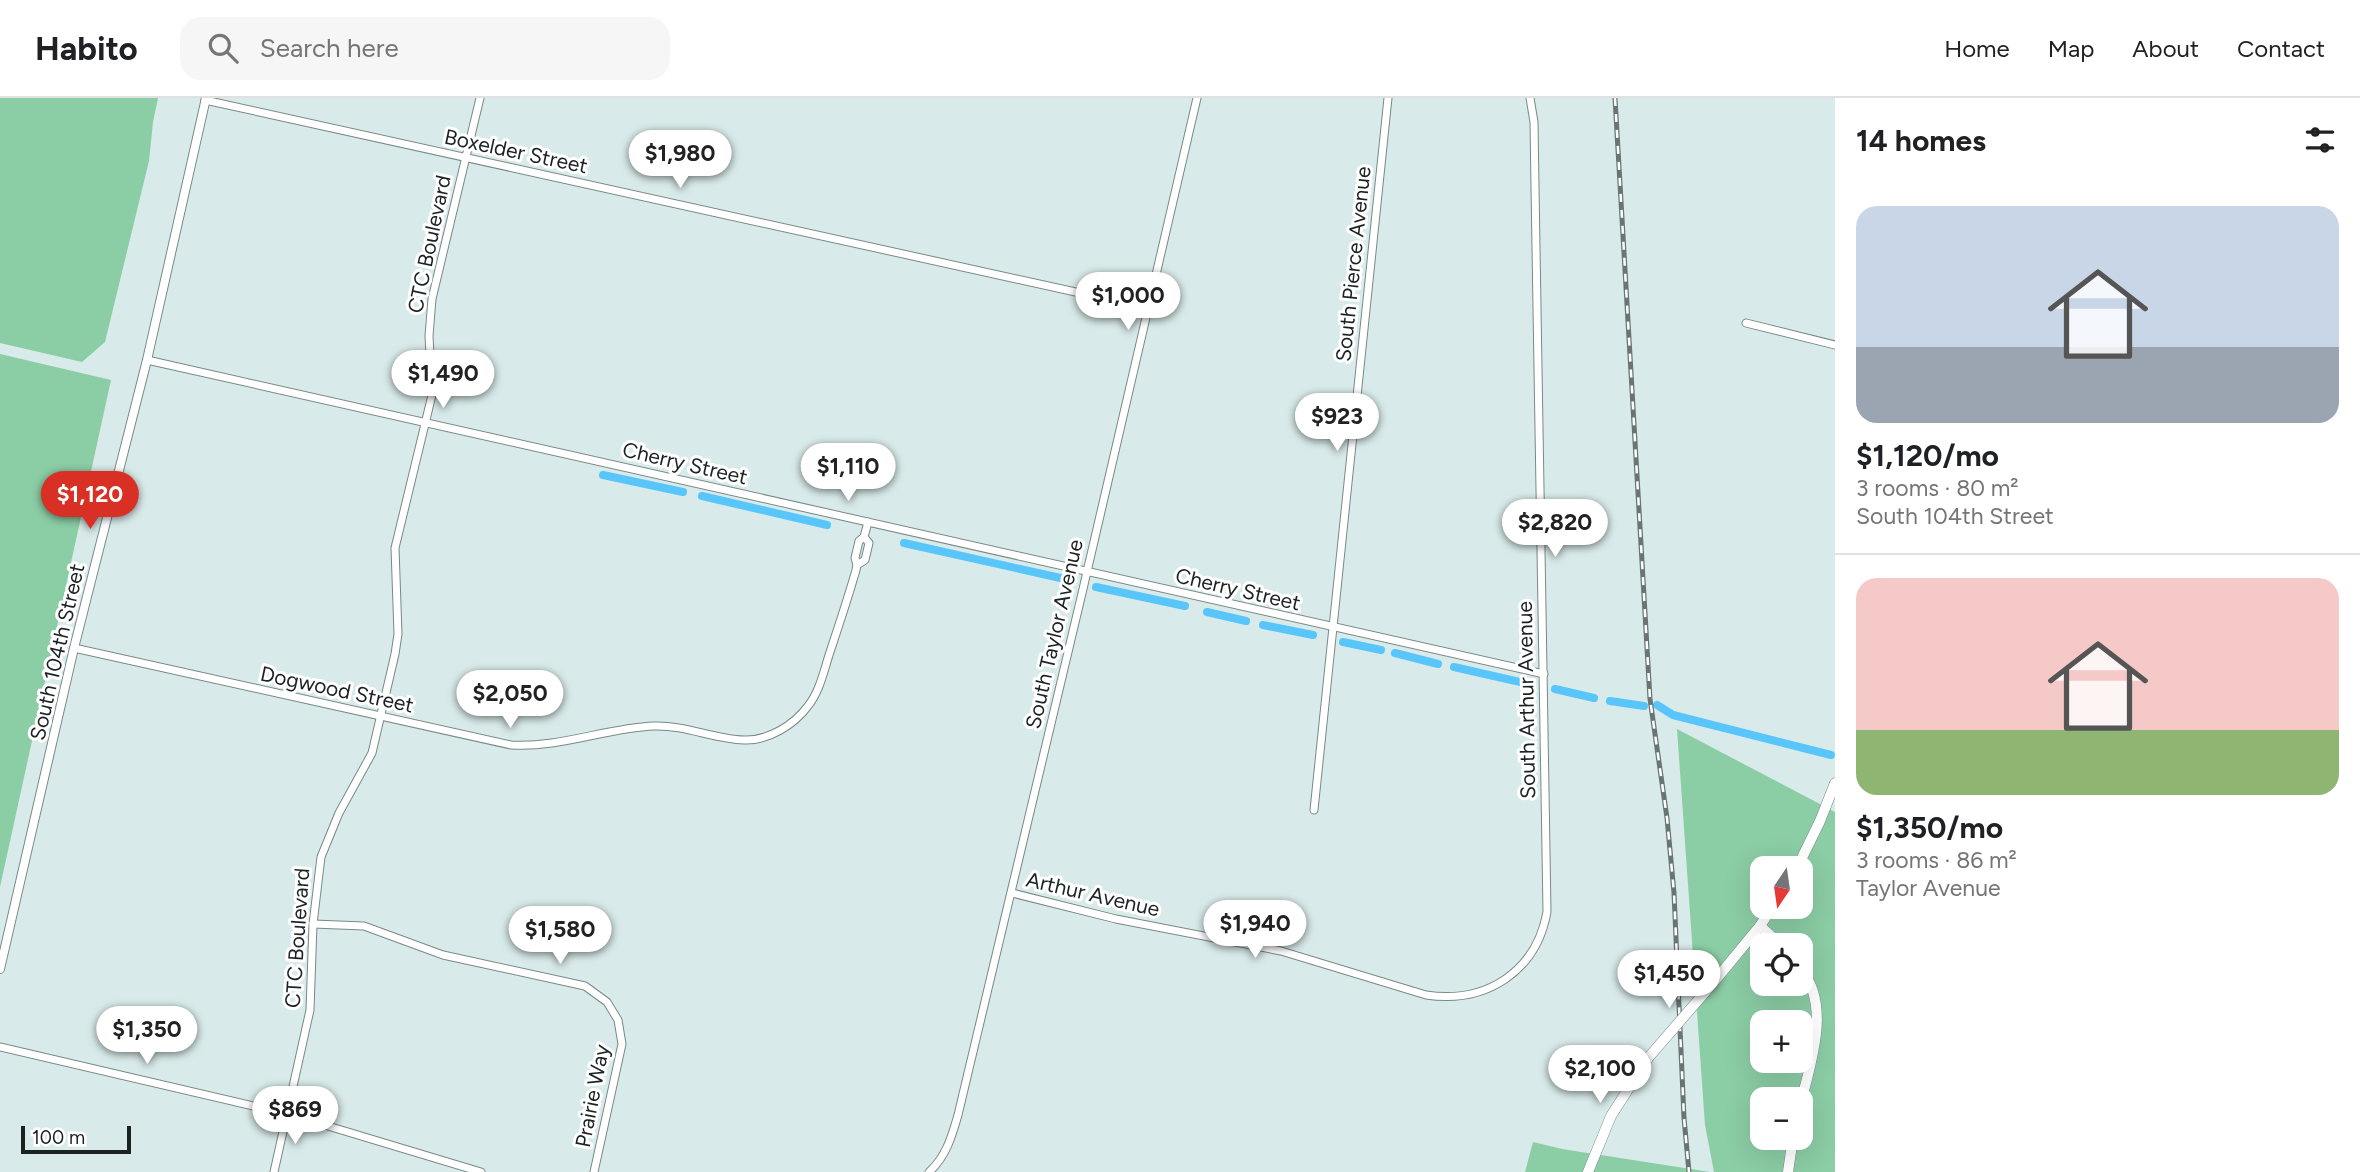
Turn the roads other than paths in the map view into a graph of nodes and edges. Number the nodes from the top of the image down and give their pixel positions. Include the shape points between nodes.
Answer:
1 (480, 98) edge
2 (1197, 98) edge
3 (1388, 98) edge
4 (1530, 98) edge
5 (206, 99) edge
6 (466, 158) junction
7 (1148, 308) junction
8 (1746, 323) dead end
9 (1835, 345) edge
10 (147, 360) junction
11 (426, 423) junction
12 (868, 522) junction
13 (1087, 573) junction
14 (1333, 628) junction
15 (74, 649) junction
16 (1544, 674) junction
17 (381, 716) junction
18 (1835, 783) edge
19 (1314, 810) dead end
20 (1803, 856) edge
21 (1012, 893) junction
22 (1765, 919) edge
23 (313, 925) junction
24 (1760, 926) junction
25 (1768, 933) edge
26 (0, 969) edge
27 (1493, 987) joint
28 (1813, 996) edge
29 (0, 1047) edge
30 (1804, 1087) edge
31 (288, 1114) junction
32 (1791, 1150) edge
33 (274, 1172) edge
34 (481, 1172) edge
35 (594, 1172) edge
36 (929, 1172) edge
37 (1588, 1172) edge
38 (1788, 1172) edge

1 - 6 street, CTC Boulevard
2 - 7 street, South Taylor Avenue
3 - 14 street, South Pierce Avenue
4 - 16 street, South Arthur Avenue
5 - 6 street, Boxelder Street
5 - 10 street, South 104th Street
6 - 7 street, Boxelder Street
6 - 11 street, CTC Boulevard via 432,299 432,395
7 - 13 street, South Taylor Avenue
8 - 9 street
10 - 11 street, Cherry Street
10 - 15 street, South 104th Street
11 - 12 street, Cherry Street
11 - 17 street, CTC Boulevard via 395,548 398,634
12 - 13 street, Cherry Street
12 - 17 street, Dogwood Street via 866,560 857,565 818,687 793,723 771,735 746,741 663,726 636,727 553,744 519,745
13 - 14 street, Cherry Street
13 - 21 street, South Taylor Avenue
14 - 16 street, Cherry Street
14 - 19 street, South Pierce Avenue
15 - 17 street, Dogwood Street
15 - 26 street, South 104th Street
16 - 27 street, South Arthur Avenue via 1547,912 1534,950
17 - 23 street, CTC Boulevard via 372,753 323,849
18 - 20 main road
21 - 27 street, Arthur Avenue via 1281,951 1426,995 1463,997
21 - 36 street, South Taylor Avenue via 954,1130
22 - 24 main road
23 - 31 street, CTC Boulevard via 310,1010
23 - 35 street, Prairie Way via 364,926 443,955 585,986 607,1002 618,1020 622,1044
24 - 25 main road
24 - 37 main road, bridge via 1635,1076 1611,1116
28 - 30 main road via 1815,1040
29 - 31 street
31 - 33 street, CTC Boulevard
31 - 34 street
32 - 38 main road

